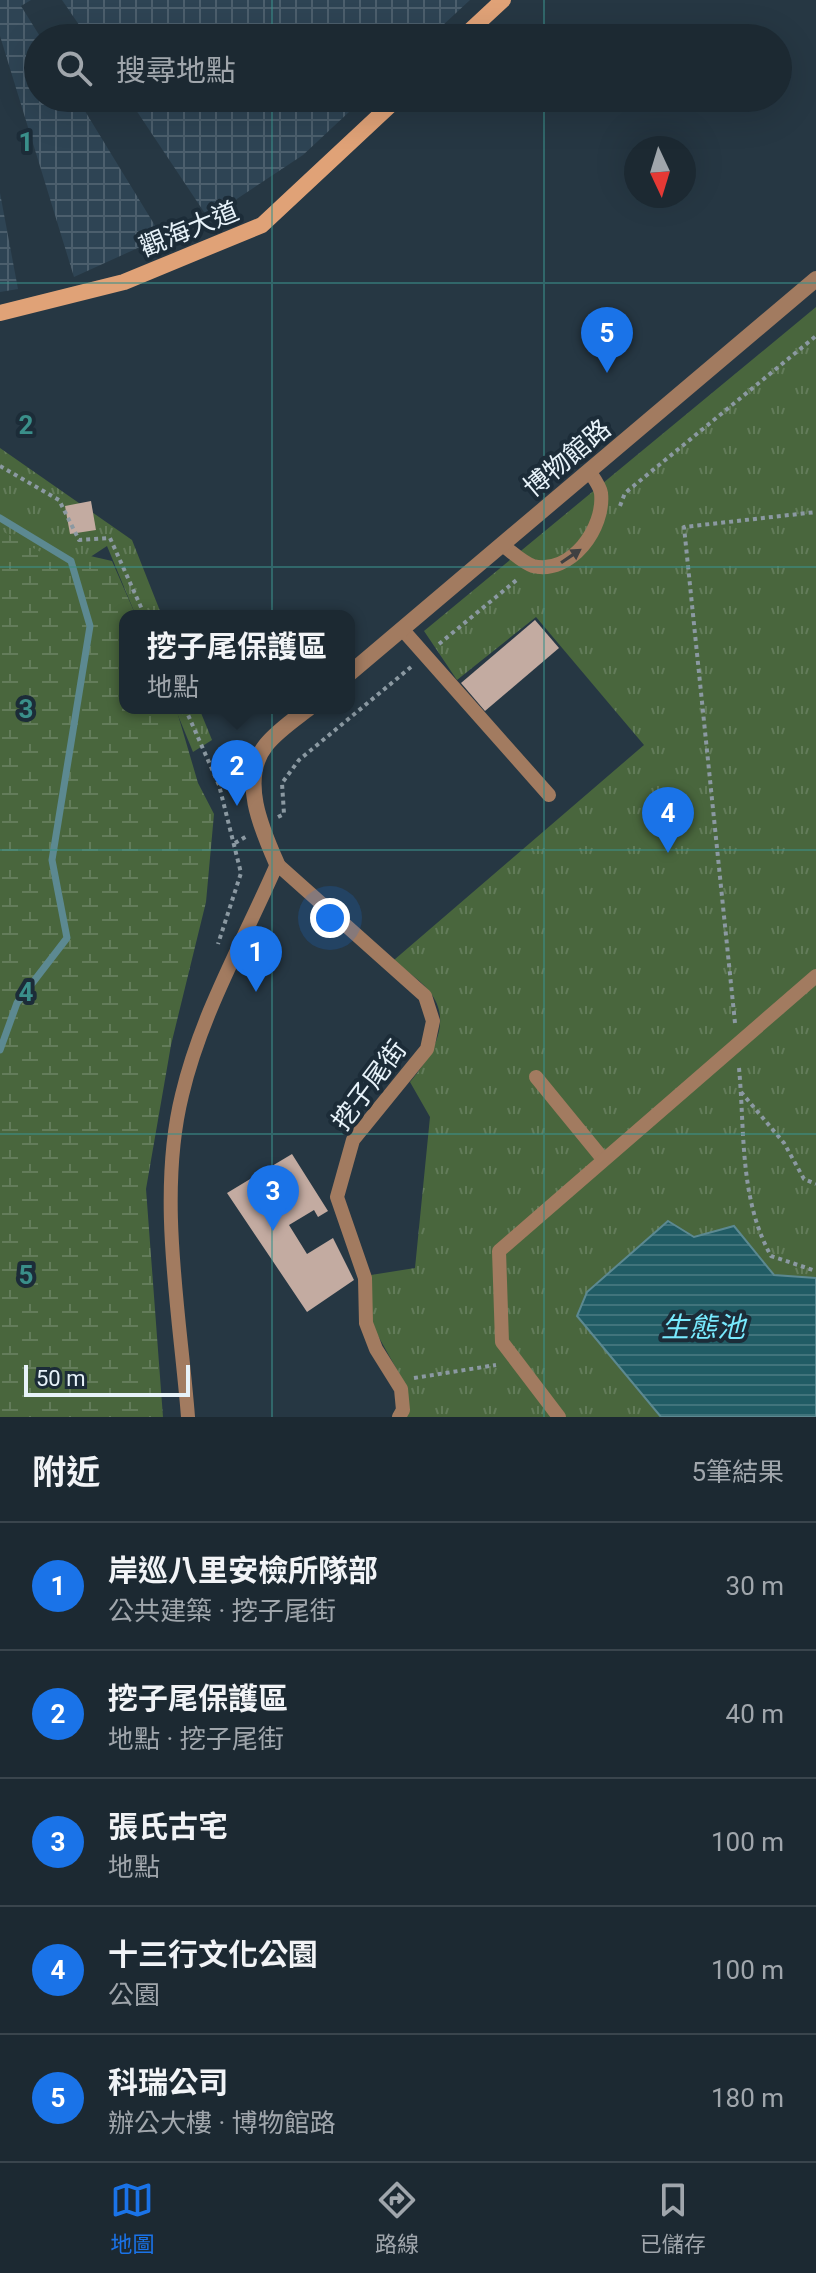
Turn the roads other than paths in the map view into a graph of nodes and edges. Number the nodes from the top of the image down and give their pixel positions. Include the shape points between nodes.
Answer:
1 (503, 0) edge
2 (477, 24) edge
3 (383, 112) edge
4 (816, 279) edge
5 (0, 313) edge
6 (589, 471) junction
7 (502, 545) junction
8 (402, 629) junction
9 (355, 669) edge
10 (302, 714) edge
11 (549, 795) dead end
12 (277, 864) junction
13 (816, 976) edge
14 (536, 1077) dead end
15 (603, 1159) junction
16 (188, 1417) edge
17 (399, 1417) edge
18 (559, 1417) edge

1 - 2 street
3 - 5 street, 觀海大道 via 262,225 124,282
4 - 6 street, 博物館路
6 - 7 street, 博物館路
7 -> 6 lane via 532,566 558,564 583,548 597,519 601,492
7 - 8 street, 博物館路
8 - 9 street, 博物館路
8 - 11 lane
10 - 12 street, 挖子尾街 via 266,744 256,764 253,784 261,828
12 - 16 lane via 195,1053 175,1130 170,1190
12 - 17 lane, 挖子尾街 via 425,996 433,1021 427,1049 353,1140 337,1197 365,1278 366,1323 401,1394
13 - 15 lane
14 - 15 lane
15 - 18 lane via 499,1251 502,1342

